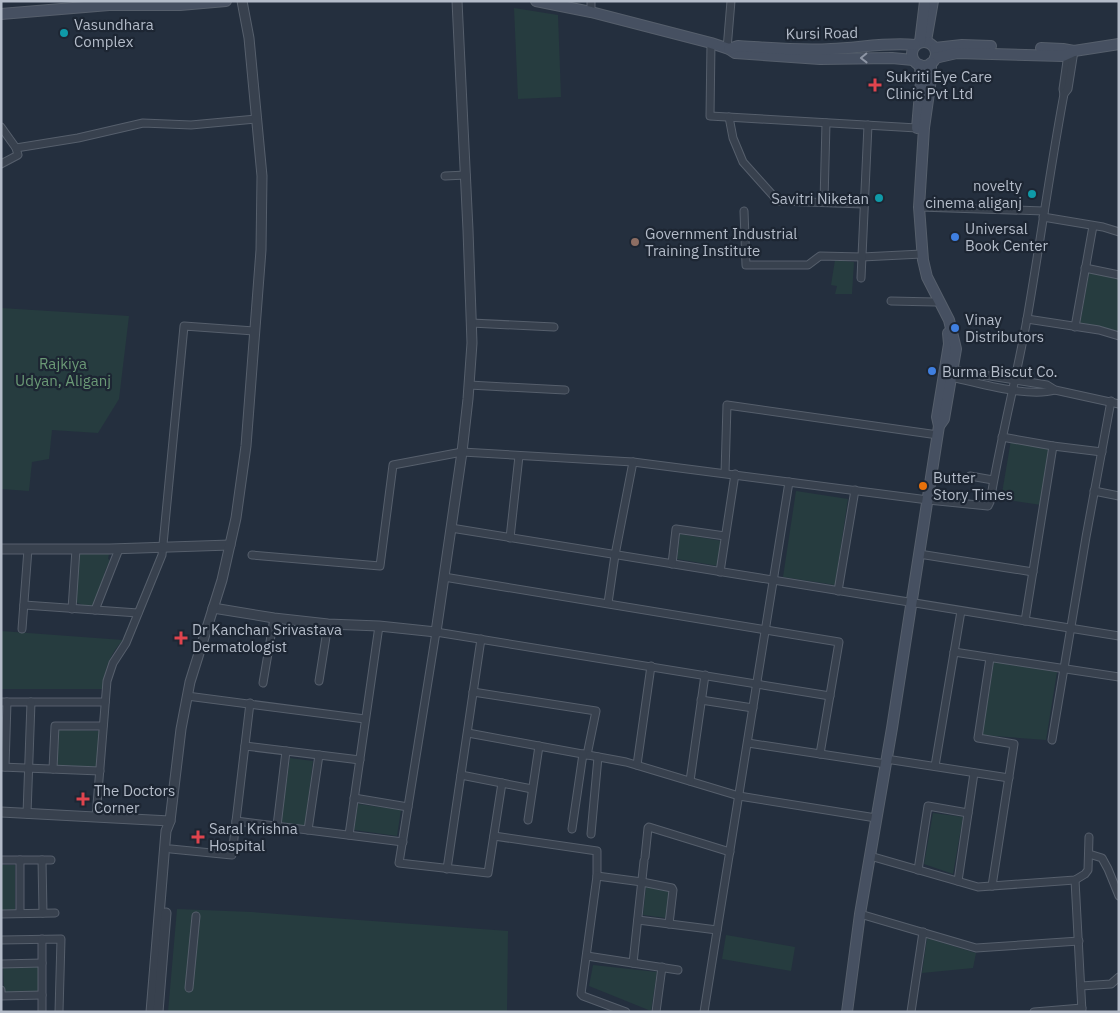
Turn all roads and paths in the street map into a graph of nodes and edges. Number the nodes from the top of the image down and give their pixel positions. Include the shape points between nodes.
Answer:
1 (226, 1) edge
2 (242, 1) edge
3 (456, 1) edge
4 (536, 1) edge
5 (730, 1) edge
6 (925, 1) edge
7 (933, 1) edge
8 (143, 3) edge
9 (54, 5) edge
10 (591, 7) edge
11 (1, 14) edge
12 (711, 43) junction
13 (1119, 44) edge
14 (728, 49) junction
15 (927, 50) junction
16 (1071, 53) junction
17 (916, 63) junction
18 (728, 117) junction
19 (256, 119) junction
20 (826, 123) junction
21 (868, 125) junction
22 (1, 127) edge
23 (917, 128) junction
24 (16, 148) junction
25 (1, 164) edge
26 (466, 175) junction
27 (445, 176) dead end
28 (824, 202) junction
29 (864, 204) junction
30 (919, 207) junction
31 (744, 211) dead end
32 (1043, 214) junction
33 (1093, 226) junction
34 (1119, 232) edge
35 (919, 254) junction
36 (862, 257) junction
37 (1085, 268) junction
38 (1119, 276) edge
39 (861, 278) dead end
40 (891, 302) dead end
41 (935, 302) junction
42 (1026, 319) junction
43 (471, 323) junction
44 (554, 327) dead end
45 (1075, 327) junction
46 (254, 332) junction
47 (1119, 336) edge
48 (949, 373) junction
49 (1014, 381) junction
50 (469, 385) junction
51 (564, 390) dead end
52 (1012, 390) junction
53 (1055, 390) junction
54 (1115, 402) edge
55 (939, 430) junction
56 (1002, 437) junction
57 (1053, 446) junction
58 (462, 452) junction
59 (1102, 452) junction
60 (519, 456) junction
61 (633, 462) junction
62 (725, 473) junction
63 (735, 474) junction
64 (970, 476) dead end
65 (994, 480) junction
66 (789, 482) junction
67 (855, 490) junction
68 (1094, 490) junction
69 (1119, 496) edge
70 (928, 500) junction
71 (451, 528) junction
72 (726, 536) junction
73 (510, 538) junction
74 (230, 544) junction
75 (162, 547) junction
76 (1, 549) edge
77 (28, 549) junction
78 (76, 549) junction
79 (119, 549) junction
80 (919, 554) junction
81 (252, 555) dead end
82 (615, 555) junction
83 (672, 564) junction
84 (720, 572) junction
85 (1033, 572) junction
86 (444, 577) junction
87 (774, 580) junction
88 (838, 591) junction
89 (608, 603) junction
90 (911, 603) junction
91 (24, 605) junction
92 (213, 608) junction
93 (72, 609) junction
94 (95, 610) junction
95 (961, 611) junction
96 (138, 613) junction
97 (274, 618) junction
98 (1025, 621) junction
99 (328, 624) junction
100 (379, 626) junction
101 (1070, 628) junction
102 (22, 629) dead end
103 (766, 629) junction
104 (436, 632) junction
105 (1119, 636) edge
106 (481, 639) junction
107 (954, 652) junction
108 (990, 658) junction
109 (651, 666) junction
110 (1063, 669) junction
111 (705, 675) junction
112 (1119, 677) edge
113 (319, 681) dead end
114 (263, 683) dead end
115 (757, 684) junction
116 (473, 692) junction
117 (187, 696) junction
118 (830, 696) junction
119 (701, 700) junction
120 (4, 702) edge
121 (31, 702) junction
122 (105, 702) junction
123 (250, 703) junction
124 (753, 708) junction
125 (365, 719) junction
126 (103, 726) junction
127 (468, 733) junction
128 (1052, 740) dead end
129 (748, 743) junction
130 (245, 746) junction
131 (539, 746) junction
132 (286, 751) junction
133 (585, 754) junction
134 (820, 754) junction
135 (319, 755) junction
136 (598, 757) junction
137 (360, 760) junction
138 (886, 761) junction
139 (637, 766) junction
140 (935, 766) junction
141 (3, 767) edge
142 (29, 768) junction
143 (53, 769) junction
144 (100, 771) junction
145 (974, 773) junction
146 (461, 775) junction
147 (1009, 778) junction
148 (690, 781) junction
149 (502, 783) junction
150 (532, 789) junction
151 (739, 796) junction
152 (354, 798) junction
153 (408, 807) junction
154 (1, 812) edge
155 (968, 813) junction
156 (27, 814) junction
157 (96, 817) junction
158 (876, 818) junction
159 (528, 820) dead end
160 (170, 821) junction
161 (236, 821) junction
162 (277, 826) junction
163 (572, 829) dead end
164 (308, 830) junction
165 (591, 834) dead end
166 (349, 835) junction
167 (494, 836) junction
168 (1089, 837) dead end
169 (403, 842) junction
170 (171, 850) junction
171 (730, 852) junction
172 (1089, 854) junction
173 (870, 856) junction
174 (1, 860) edge
175 (20, 860) junction
176 (447, 869) junction
177 (918, 870) junction
178 (597, 876) junction
179 (1076, 880) junction
180 (958, 881) junction
181 (642, 882) junction
182 (992, 886) junction
183 (1119, 896) edge
184 (43, 913) junction
185 (55, 913) dead end
186 (1, 914) edge
187 (20, 914) junction
188 (860, 914) junction
189 (196, 916) dead end
190 (638, 920) junction
191 (669, 924) junction
192 (717, 930) junction
193 (923, 932) junction
194 (42, 939) junction
195 (1, 940) edge
196 (1079, 941) junction
197 (587, 956) junction
198 (42, 963) junction
199 (633, 963) junction
200 (1, 964) edge
201 (662, 967) junction
202 (678, 970) dead end
203 (1119, 977) edge
204 (1081, 986) junction
205 (189, 988) dead end
206 (1, 990) edge
207 (42, 995) junction
208 (1082, 1010) edge
209 (42, 1012) edge
210 (59, 1012) edge
211 (151, 1012) edge
212 (158, 1012) edge
213 (626, 1012) edge
214 (656, 1012) edge
215 (704, 1012) edge
216 (847, 1012) edge
217 (911, 1012) edge
218 (1034, 1012) edge

1 - 8 main road via 180,5
2 - 19 street via 249,38
3 - 26 street
4 - 10 main road, Kursi Road
5 - 14 street
6 - 15 main road
7 - 15 main road
8 - 9 main road
9 - 11 main road
10 - 12 main road, Kursi Road
12 - 14 main road, Kursi Road
12 - 18 street via 710,116
13 - 16 main road, Kursi Road
14 - 15 main road, Kursi Road via 738,46 818,50 899,43
17 -> 14 main road, Kursi Road via 892,58 820,59 735,53
15 - 16 main road, Kursi Road via 962,46 1063,48
15 - 17 main road, Kursi Road
15 - 17 main road via 911,55
15 - 30 main road via 931,79
16 - 32 street via 1068,89 1064,94
17 - 23 main road via 921,81
18 - 20 street
18 - 28 street via 743,162 778,200
19 - 24 street via 191,125 143,123
19 - 46 street via 262,176 261,250
20 - 21 street
20 - 28 street
21 - 23 street
21 - 29 street
22 - 24 street
23 - 35 main road
24 - 25 street via 18,155
26 - 27 street
26 - 43 street
28 - 29 street
29 - 36 street
30 - 32 street
30 - 35 main road
31 - 36 street via 746,264 808,265 820,256
32 - 33 street
32 - 42 street
33 - 34 street
33 - 37 street
35 - 36 street
35 - 41 main road via 923,277
35 - 48 main road via 953,334 956,349
36 - 39 street
37 - 38 street
37 - 45 street
40 - 41 street
41 - 48 main road via 948,330
42 - 45 street
42 - 49 street
43 - 44 street
43 - 50 street
45 - 47 street
46 - 74 street via 246,446
46 - 75 street via 184,326
48 - 49 street
48 - 52 street
48 - 55 main road via 937,417
49 - 52 street
49 - 53 street
50 - 51 street
50 - 58 street
52 - 53 street via 1046,393
52 - 56 street
53 - 54 street
54 - 59 street
55 - 62 street via 727,405
55 - 70 main road
56 - 57 street
56 - 65 street
57 - 59 street
57 - 85 street
58 - 60 street
58 - 71 street
58 - 81 street via 393,465 380,566
59 - 68 street
60 - 61 street
60 - 73 street
61 - 62 street
61 - 82 street
62 - 63 street
63 - 66 street
63 - 72 street
64 - 65 street
65 - 70 street via 988,506
66 - 67 street
66 - 87 street
67 - 70 street
67 - 88 street
68 - 69 street
68 - 101 street
70 - 80 main road
71 - 73 street
71 - 86 street
72 - 83 street via 676,529
72 - 84 street
73 - 82 street
74 - 75 street
74 - 92 street
75 - 79 street
75 - 96 street via 162,555
76 - 77 street
77 - 78 street
77 - 91 street
78 - 79 street
78 - 93 street
79 - 94 street
80 - 85 street
80 - 90 main road
82 - 83 street
82 - 89 street
83 - 84 street
84 - 87 street
85 - 98 street
86 - 89 street
86 - 104 street
87 - 88 street
87 - 103 street
88 - 90 street
89 - 103 street
90 - 95 street
90 - 138 main road
91 - 93 street
91 - 102 street
92 - 97 street
92 - 117 street
93 - 94 street
94 - 96 street
95 - 98 street
95 - 107 street
96 - 122 street via 126,643 113,663
97 - 99 street
97 - 114 street
98 - 101 street
99 - 100 street
99 - 113 street
100 - 104 street
100 - 125 street
101 - 105 street
101 - 110 street
103 - 115 street
103 - 118 street via 839,642
104 - 106 street
104 - 153 street
106 - 109 street
106 - 116 street
107 - 108 street
107 - 140 street
108 - 110 street
108 - 147 street via 978,738 1014,744
109 - 111 street
109 - 139 street
110 - 112 street
110 - 128 street
111 - 115 street
111 - 119 street
115 - 118 street
115 - 124 street
116 - 127 street
116 - 133 street via 596,710
117 - 123 street
117 - 160 street
118 - 134 street
119 - 124 street
119 - 148 street
120 - 121 street
120 - 141 street
121 - 122 street
121 - 142 street
122 - 126 street
123 - 125 street
123 - 130 street
124 - 129 street
125 - 137 street
126 - 143 street via 55,726
126 - 144 street
127 - 131 street
127 - 146 street
129 - 134 street
129 - 151 street
130 - 132 street
130 - 161 street
131 - 133 street
131 - 150 street
132 - 135 street
132 - 162 street
133 - 136 street
133 - 163 street
134 - 138 street
135 - 137 street
135 - 164 street
136 - 139 street
136 - 165 street
137 - 152 street
138 - 140 street
138 - 158 main road
139 - 148 street
140 - 145 street
141 - 142 street
142 - 143 street
142 - 156 street
143 - 144 street
144 - 157 street
145 - 147 street
145 - 155 street
146 - 149 street
146 - 176 street
147 - 182 street
148 - 151 street
149 - 150 street
149 - 167 street
150 - 159 street
151 - 158 street
151 - 171 street
152 - 153 street
152 - 166 street
153 - 169 street
154 - 156 street
155 - 177 street via 928,806
155 - 180 street
156 - 157 street
157 - 160 street
158 - 173 main road
160 - 170 street
160 - 211 street via 166,831
161 - 162 street
161 - 170 street via 232,855
162 - 164 street
164 - 166 street
166 - 169 street
167 - 176 street via 488,874
167 - 178 street via 596,850
168 - 172 street
169 - 176 street via 399,864
170 - 212 street
171 - 181 street via 649,827
171 - 192 street
172 - 179 street via 1087,872
172 - 183 street via 1102,858
173 - 177 street
173 - 188 main road
174 - 175 street
175 - 184 street via 46,860
175 - 187 street
177 - 180 street
178 - 181 street
178 - 197 street
179 - 182 street
179 - 196 street
180 - 182 street via 978,887
181 - 190 street
181 - 191 street via 672,889
184 - 185 street
184 - 187 street
186 - 187 street
188 - 193 street
188 - 216 main road
189 - 205 street
190 - 191 street
190 - 199 street
191 - 192 street
192 - 215 street
193 - 196 street via 976,948
193 - 217 street
194 - 195 street
194 - 198 street
194 - 210 street via 61,939
196 - 204 street
197 - 199 street
197 - 213 street via 582,996
198 - 200 street
198 - 207 street
199 - 201 street
201 - 202 street
201 - 214 street
203 - 204 street via 1111,984
204 - 208 street
206 - 207 street via 1,996
207 - 209 street
208 - 218 street

